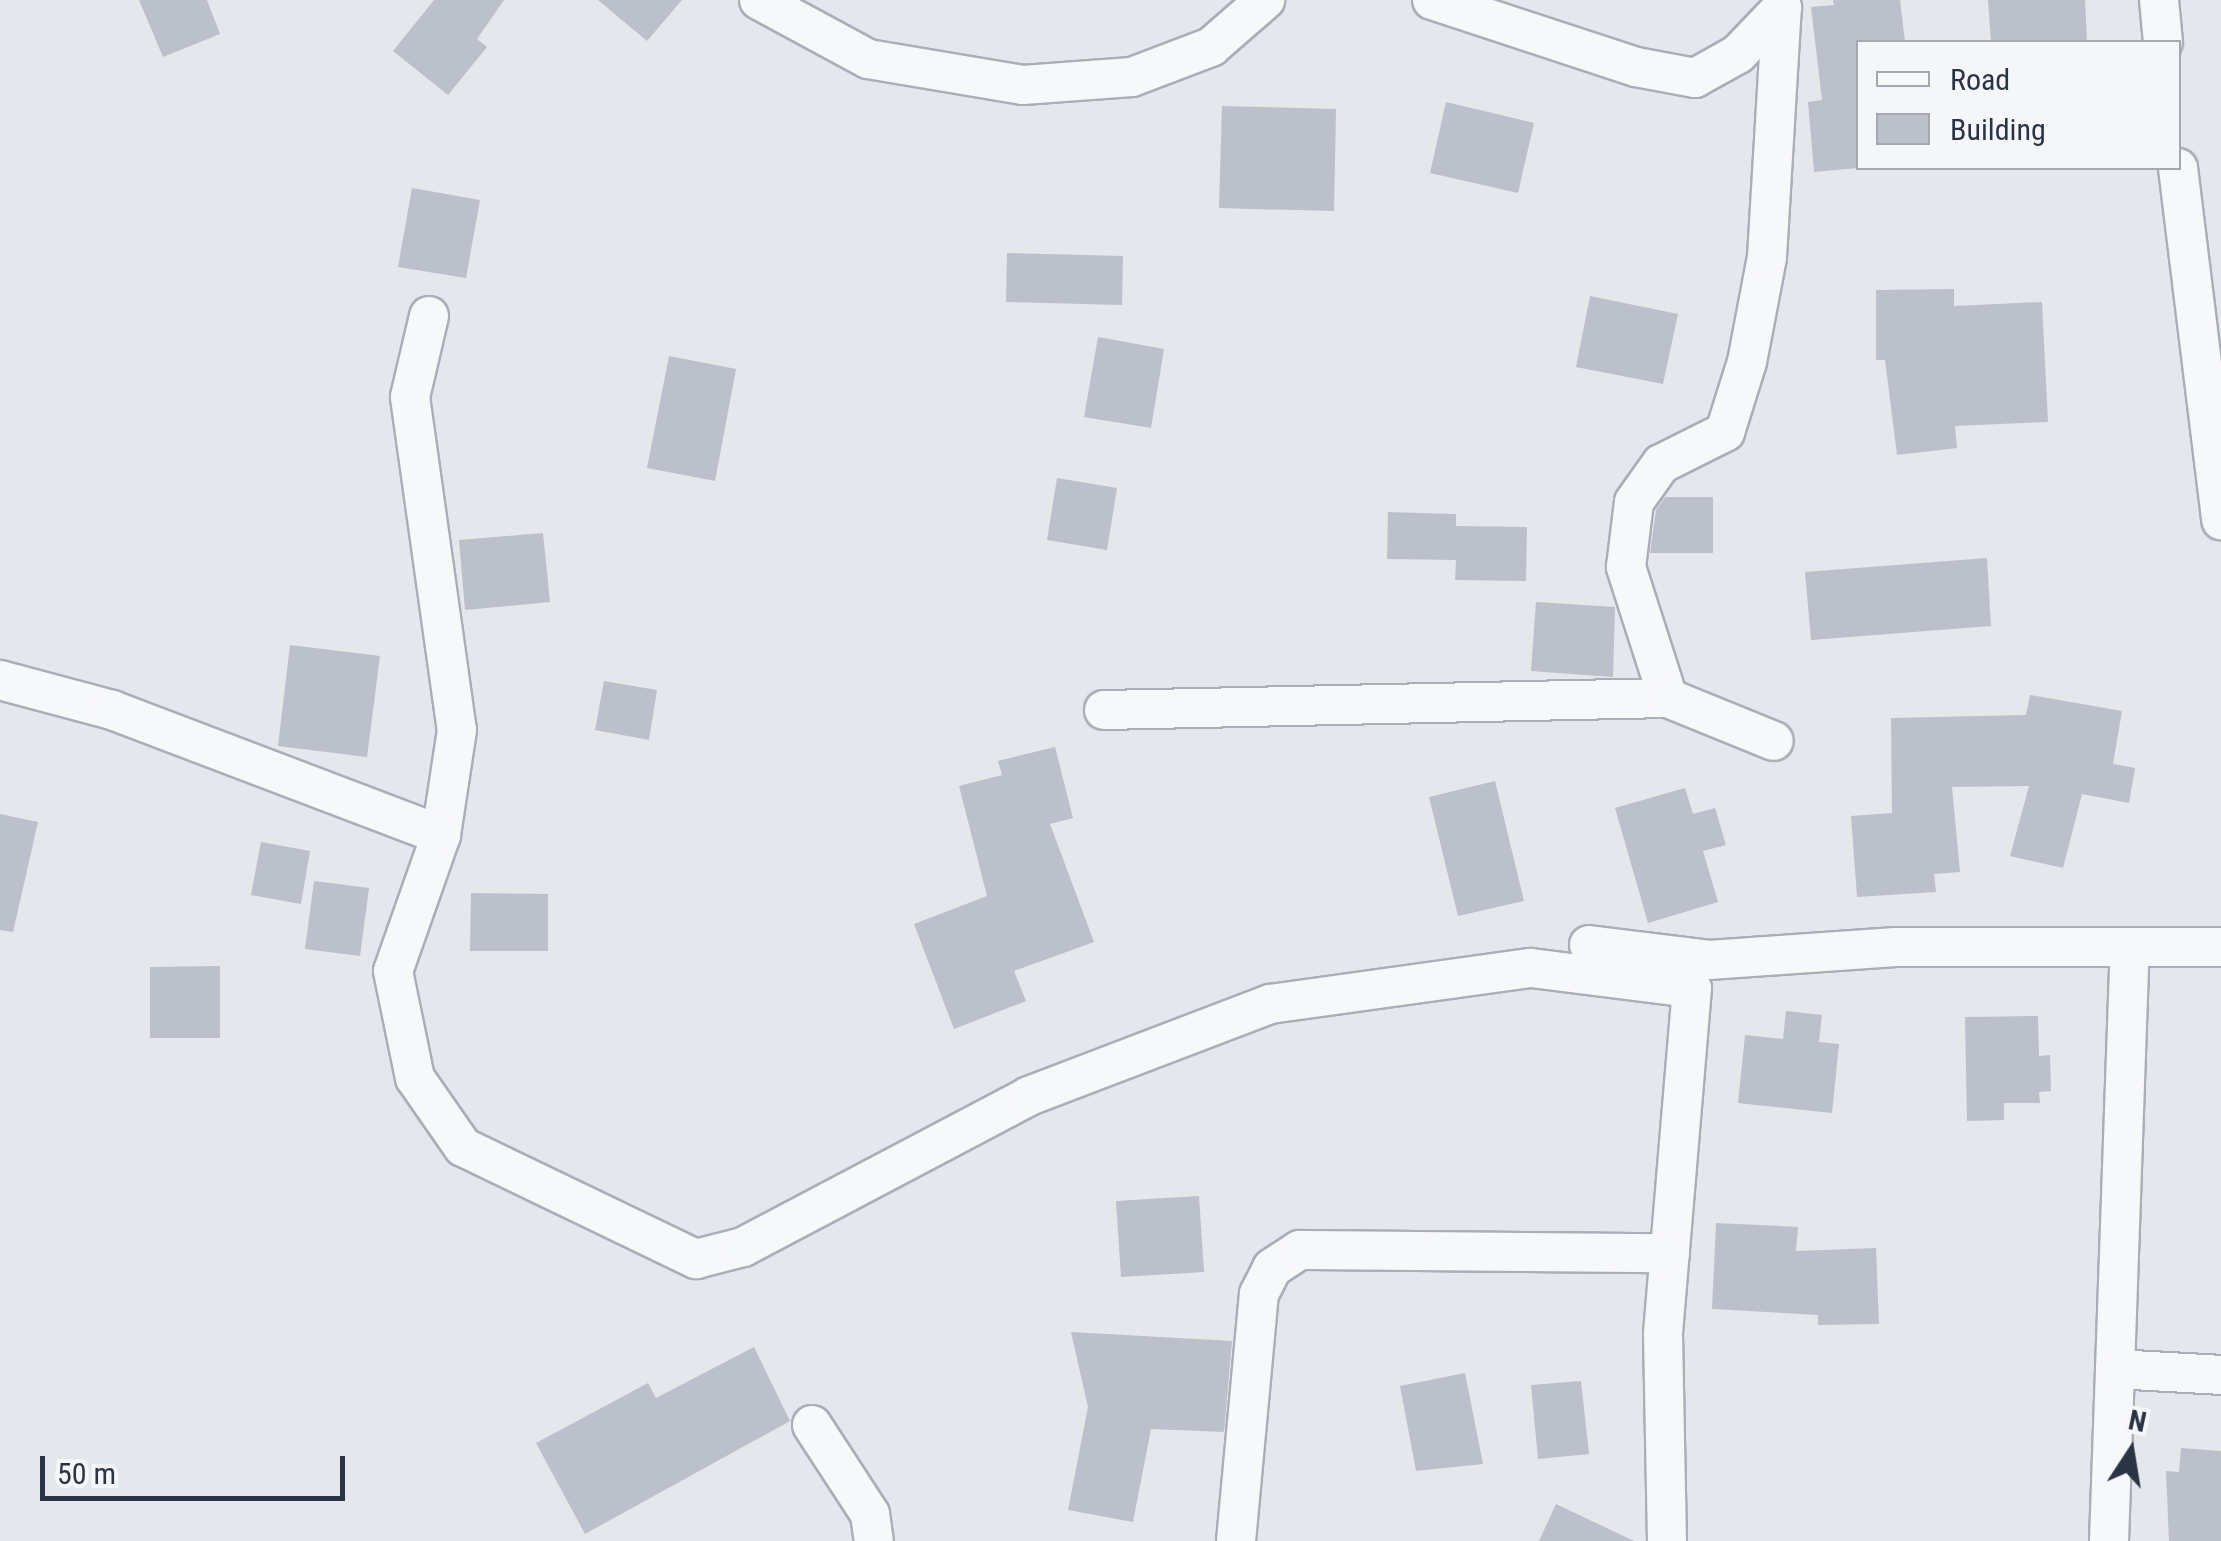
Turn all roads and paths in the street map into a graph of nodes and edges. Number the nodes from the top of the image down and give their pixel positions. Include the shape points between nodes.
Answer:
1 (759, 0) edge
2 (1265, 0) edge
3 (1432, 0) edge
4 (2159, 0) edge
5 (2163, 40) edge
6 (2178, 170) edge
7 (429, 316) dead end
8 (2221, 520) edge
9 (0, 680) edge
10 (1668, 698) junction
11 (1104, 710) dead end
12 (1774, 741) dead end
13 (440, 835) junction
14 (1590, 945) dead end
15 (2130, 947) junction
16 (2221, 947) edge
17 (1670, 1253) junction
18 (2115, 1369) junction
19 (2221, 1375) edge
20 (812, 1425) dead end
21 (874, 1541) edge
22 (1236, 1541) edge
23 (1667, 1541) edge
24 (2109, 1541) edge

1 - 2 street via 868,59 1023,85 1132,77 1211,47
3 - 10 street via 1636,67 1695,78 1738,54 1782,8 1767,257 1747,362 1725,432 1661,464 1634,502 1626,567
4 - 5 street
6 - 8 street
7 - 13 street via 410,397 456,730
9 - 13 street via 112,710
10 - 11 street
10 - 12 street
13 - 17 street via 393,972 415,1078 463,1147 696,1259 743,1247 1029,1096 1270,1004 1531,968 1692,988
14 - 15 street via 1709,960 1896,947
15 - 16 street
15 - 18 street
17 - 22 street via 1300,1250 1272,1268 1259,1294
17 - 23 street via 1663,1334
18 - 19 street
18 - 24 street
20 - 21 street via 870,1514

